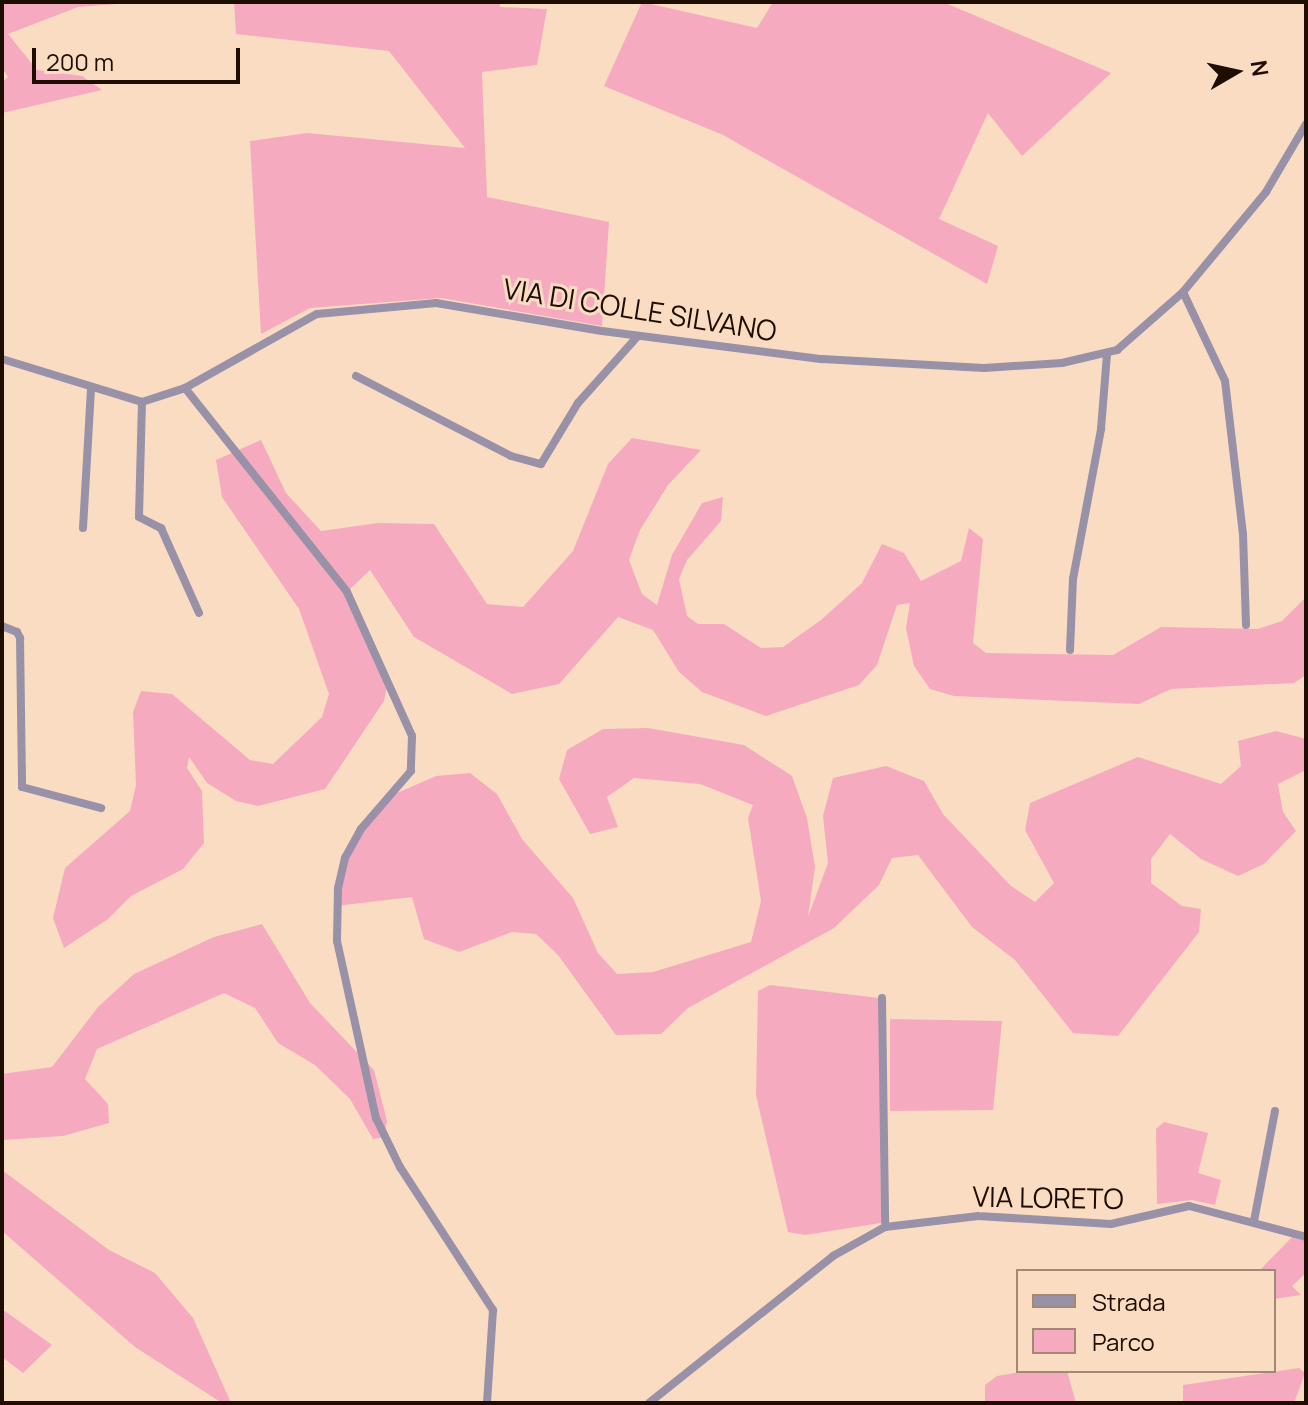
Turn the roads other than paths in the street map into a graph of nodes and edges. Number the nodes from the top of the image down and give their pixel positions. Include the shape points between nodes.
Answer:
1 (1306, 124) edge
2 (1183, 292) junction
3 (638, 336) junction
4 (1107, 354) junction
5 (2, 359) edge
6 (356, 376) dead end
7 (91, 388) junction
8 (185, 388) junction
9 (142, 402) junction
10 (83, 528) dead end
11 (199, 613) dead end
12 (1246, 625) dead end
13 (2, 626) edge
14 (1070, 650) dead end
15 (101, 808) dead end
16 (882, 998) dead end
17 (1275, 1111) dead end
18 (1254, 1221) junction
19 (885, 1227) junction
20 (1306, 1237) edge
21 (487, 1403) edge
22 (649, 1403) edge

1 - 2 street, VIA DI COLLE SILVANO via 1266,192
2 - 4 street, VIA DI COLLE SILVANO via 1131,340
2 - 12 street via 1225,383 1243,534
3 - 4 street, VIA DI COLLE SILVANO via 829,360 979,368
3 - 6 street via 578,403 548,458 538,465
3 - 8 street, VIA DI COLLE SILVANO via 455,304 341,308 290,325
4 - 14 street via 1101,429 1073,579
5 - 7 street
7 - 9 street
7 - 10 street
8 - 9 street, VIA DI COLLE SILVANO
8 - 21 street via 347,592 412,736 411,771 361,829 345,858 336,906 337,941 376,1118 404,1174 493,1310
9 - 11 street via 139,517 162,529
13 - 15 street via 20,638 22,787
16 - 19 street
17 - 18 street
18 - 19 street, VIA LORETO via 1189,1206 1111,1224 978,1216
18 - 20 street, VIA LORETO
19 - 22 street, VIA LORETO via 833,1256 779,1296

